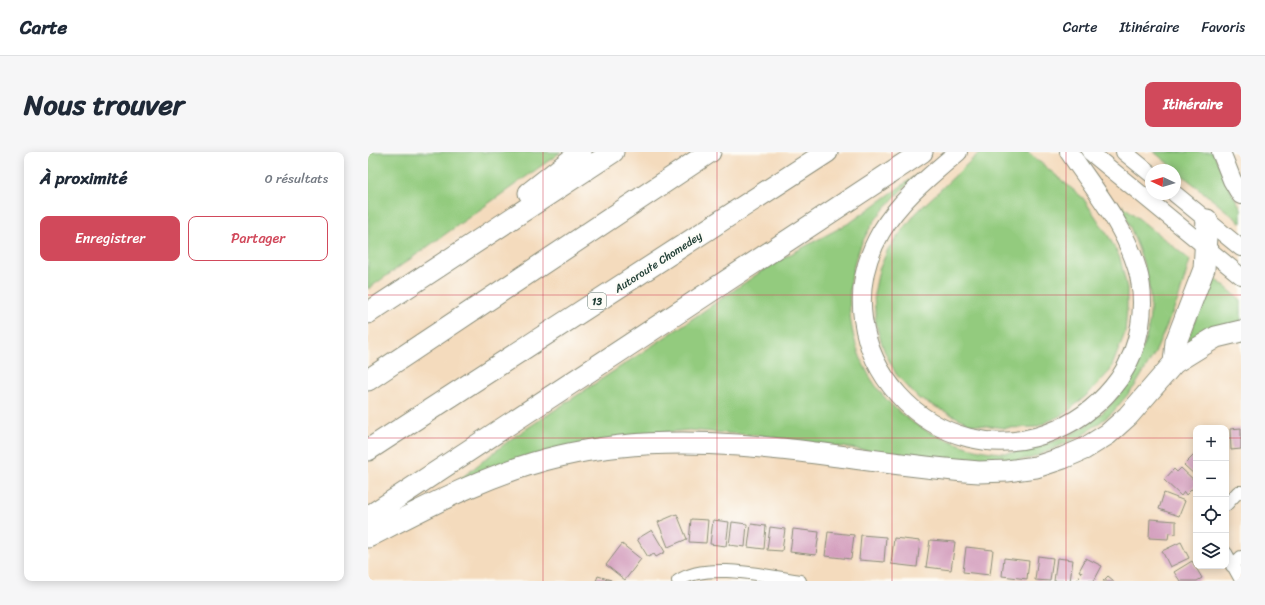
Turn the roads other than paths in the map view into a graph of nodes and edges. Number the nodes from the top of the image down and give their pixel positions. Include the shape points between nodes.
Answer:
1 (581, 152) edge
2 (613, 152) edge
3 (710, 152) edge
4 (827, 152) edge
5 (922, 152) edge
6 (958, 152) edge
7 (1069, 152) edge
8 (1090, 152) edge
9 (1124, 152) edge
10 (1221, 152) edge
11 (1145, 169) edge
12 (1241, 195) edge
13 (1181, 199) edge
14 (1207, 220) junction
15 (1207, 247) junction
16 (1241, 248) edge
17 (1241, 276) edge
18 (412, 284) junction
19 (368, 313) edge
20 (1241, 331) edge
21 (1174, 363) junction
22 (368, 380) edge
23 (368, 450) edge
24 (1241, 492) edge
25 (1229, 502) edge
26 (368, 517) edge
27 (368, 537) edge
28 (1241, 557) edge
29 (1229, 560) edge
30 (1232, 566) junction
31 (1241, 580) edge
32 (678, 581) edge
33 (800, 581) edge

1 - 18 highway
2 - 18 highway
3 - 22 highway
4 - 23 highway, Autoroute Chomedey / 13
5 - 26 highway
6 - 7 main road via 909,195 880,233 864,276 863,320 872,354 881,373 911,408 953,433 998,441 1024,440 1048,433 1071,423 1091,409 1110,391 1124,371 1138,336 1142,296 1138,269 1114,219
8 - 15 main road
9 - 11 main road
10 - 12 main road
13 - 14 main road
14 - 15 highway
14 - 16 main road
15 - 17 main road
15 - 21 highway via 1204,269 1176,342
18 - 19 highway
20 - 21 highway via 1216,336
21 - 27 highway via 1138,406 1108,434 1075,453 1036,467 979,472 736,444 635,444 560,456 500,474 458,491
24 - 25 street
28 - 30 street
29 - 30 street
30 - 31 street
32 - 33 street via 696,572 739,572

